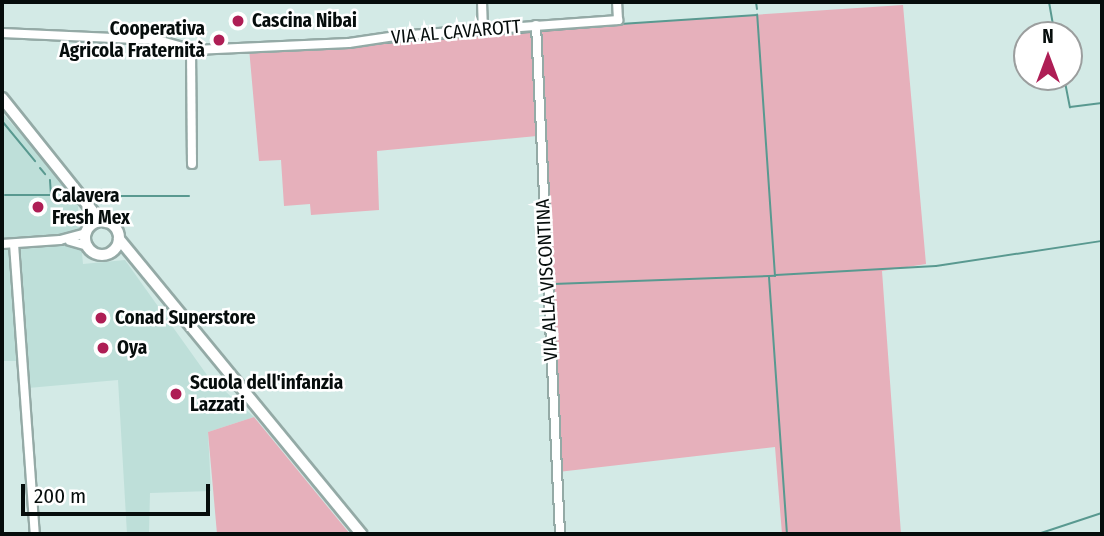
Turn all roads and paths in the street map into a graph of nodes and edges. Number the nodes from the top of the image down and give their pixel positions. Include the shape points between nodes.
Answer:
1 (482, 2) edge
2 (617, 2) edge
3 (536, 25) junction
4 (483, 29) junction
5 (2, 33) edge
6 (191, 50) junction
7 (2, 98) edge
8 (192, 164) dead end
9 (76, 189) junction
10 (106, 222) junction
11 (87, 231) junction
12 (118, 239) junction
13 (60, 240) junction
14 (2, 244) edge
15 (14, 244) junction
16 (88, 246) junction
17 (107, 254) junction
18 (142, 268) junction
19 (35, 534) edge
20 (361, 534) edge
21 (559, 534) edge

1 - 4 street
2 - 3 street, VIA AL CAVAROTT via 618,20
3 - 4 street, VIA AL CAVAROTT
3 - 21 street, VIA ALLA VISCONTINA
4 - 6 street, VIA AL CAVAROTT via 349,43
5 - 6 street, VIA AL CAVAROTT via 158,40
6 - 8 street
7 - 9 main road
9 - 10 main road
9 - 11 main road
10 - 11 main road
10 - 12 main road via 114,227
11 - 13 street
11 - 16 main road
12 - 17 main road
12 - 18 main road
13 - 15 street
13 - 16 street
14 - 15 street
15 - 19 street
16 - 17 main road
17 - 18 main road
18 - 20 main road

